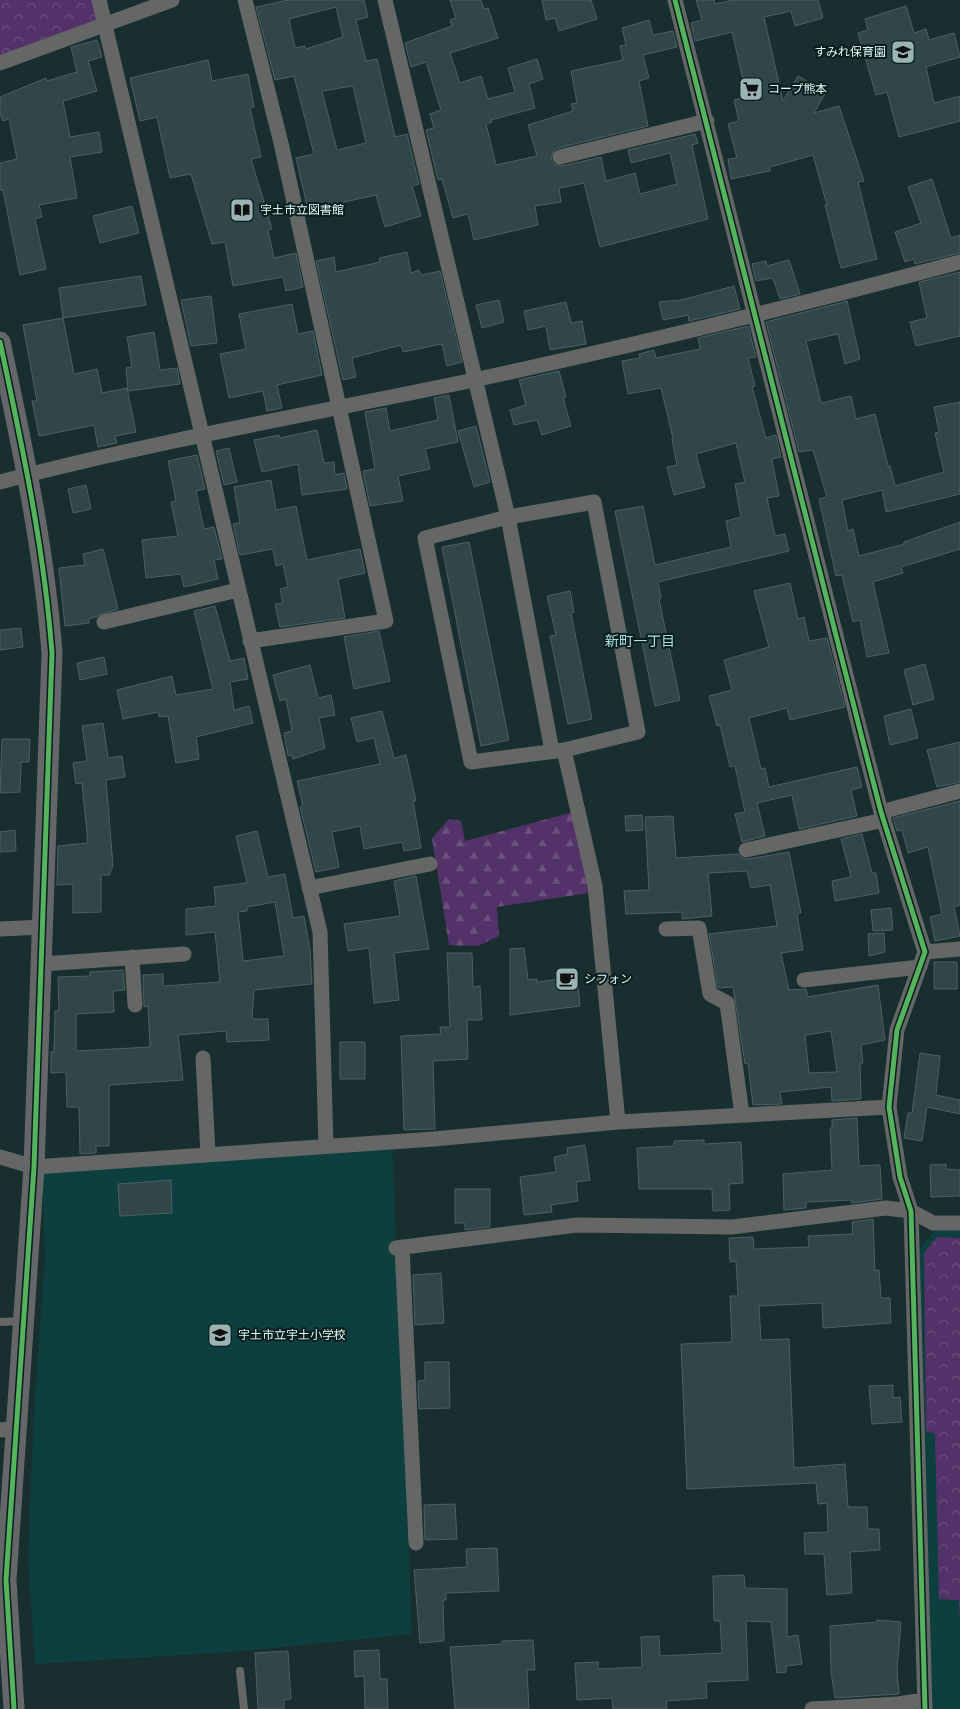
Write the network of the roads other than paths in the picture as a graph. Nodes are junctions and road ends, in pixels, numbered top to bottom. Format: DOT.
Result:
graph roads {
  1 [pos="99,0"];
  2 [pos="172,0"];
  3 [pos="245,0"];
  4 [pos="385,0"];
  5 [pos="675,0"];
  6 [pos="104,23"];
  7 [pos="0,63"];
  8 [pos="707,121"];
  9 [pos="560,158"];
  10 [pos="960,262"];
  11 [pos="757,316"];
  12 [pos="0,342"];
  13 [pos="476,380"];
  14 [pos="337,408"];
  15 [pos="202,436"];
  16 [pos="28,474"];
  17 [pos="0,482"];
  18 [pos="508,518"];
  19 [pos="238,590"];
  20 [pos="104,622"];
  21 [pos="250,641"];
  22 [pos="558,750"];
  23 [pos="960,791"];
  24 [pos="883,816"];
  25 [pos="746,850"];
  26 [pos="430,864"];
  27 [pos="309,888"];
  28 [pos="43,927"];
  29 [pos="0,929"];
  30 [pos="666,929"];
  31 [pos="960,950"];
  32 [pos="925,952"];
  33 [pos="184,954"];
  34 [pos="132,957"];
  35 [pos="42,964"];
  36 [pos="920,967"];
  37 [pos="804,980"];
  38 [pos="135,1005"];
  39 [pos="203,1058"];
  40 [pos="889,1107"];
  41 [pos="742,1115"];
  42 [pos="618,1122"];
  43 [pos="326,1146"];
  44 [pos="208,1154"];
  45 [pos="0,1157"];
  46 [pos="34,1167"];
  47 [pos="911,1211"];
  48 [pos="960,1223"];
  49 [pos="24,1320"];
  50 [pos="0,1322"];
  51 [pos="8,1429"];
  52 [pos="416,1543"];
  53 [pos="3,1580"];
  54 [pos="240,1671"];
  55 [pos="924,1704"];
  56 [pos="14,1709"];
  57 [pos="244,1709"];
  58 [pos="812,1709"];
  1 -- 6 [label="street"];
  2 -- 6 [label="street"];
  3 -- 14 [label="street"];
  4 -- 13 [label="street"];
  5 -- 8 [label="street"];
  6 -- 7 [label="street"];
  6 -- 15 [label="street"];
  8 -- 9 [label="street"];
  8 -- 11 [label="street"];
  10 -- 11 [label="street"];
  11 -- 13 [label="street"];
  11 -- 24 [label="street"];
  12 -- 16 [label="street"];
  13 -- 14 [label="street"];
  13 -- 18 [label="street"];
  14 -- 15 [label="street"];
  14 -- 21 [label="street"];
  15 -- 16 [label="street"];
  15 -- 19 [label="street"];
  16 -- 17 [label="street"];
  16 -- 28 [label="street"];
  18 -- 22 [label="street"];
  18 -- 22 [label="street"];
  18 -- 22 [label="street"];
  19 -- 20 [label="street"];
  19 -- 21 [label="street"];
  21 -- 27 [label="street"];
  22 -- 42 [label="street"];
  23 -- 24 [label="street"];
  24 -- 25 [label="street"];
  24 -- 32 [label="street"];
  26 -- 27 [label="street"];
  27 -- 43 [label="street"];
  28 -- 29 [label="street"];
  28 -- 35 [label="street"];
  30 -- 41 [label="street"];
  31 -- 32 [label="street"];
  32 -- 36 [label="street"];
  33 -- 34 [label="street"];
  34 -- 35 [label="street"];
  34 -- 38 [label="street"];
  35 -- 46 [label="street"];
  36 -- 37 [label="street"];
  36 -- 40 [label="street"];
  39 -- 44 [label="street"];
  40 -- 41 [label="street"];
  40 -- 47 [label="street"];
  41 -- 42 [label="street"];
  42 -- 43 [label="street"];
  43 -- 44 [label="street"];
  44 -- 46 [label="street"];
  45 -- 46 [label="street"];
  46 -- 49 [label="street"];
  47 -- 48 [label="street"];
  47 -- 52 [label="street"];
  47 -- 55 [label="street"];
  49 -- 50 [label="lane"];
  49 -- 51 [label="street"];
  51 -- 53 [label="street"];
  53 -- 56 [label="street"];
  54 -- 57 [label="lane"];
  55 -- 58 [label="street"];
}
